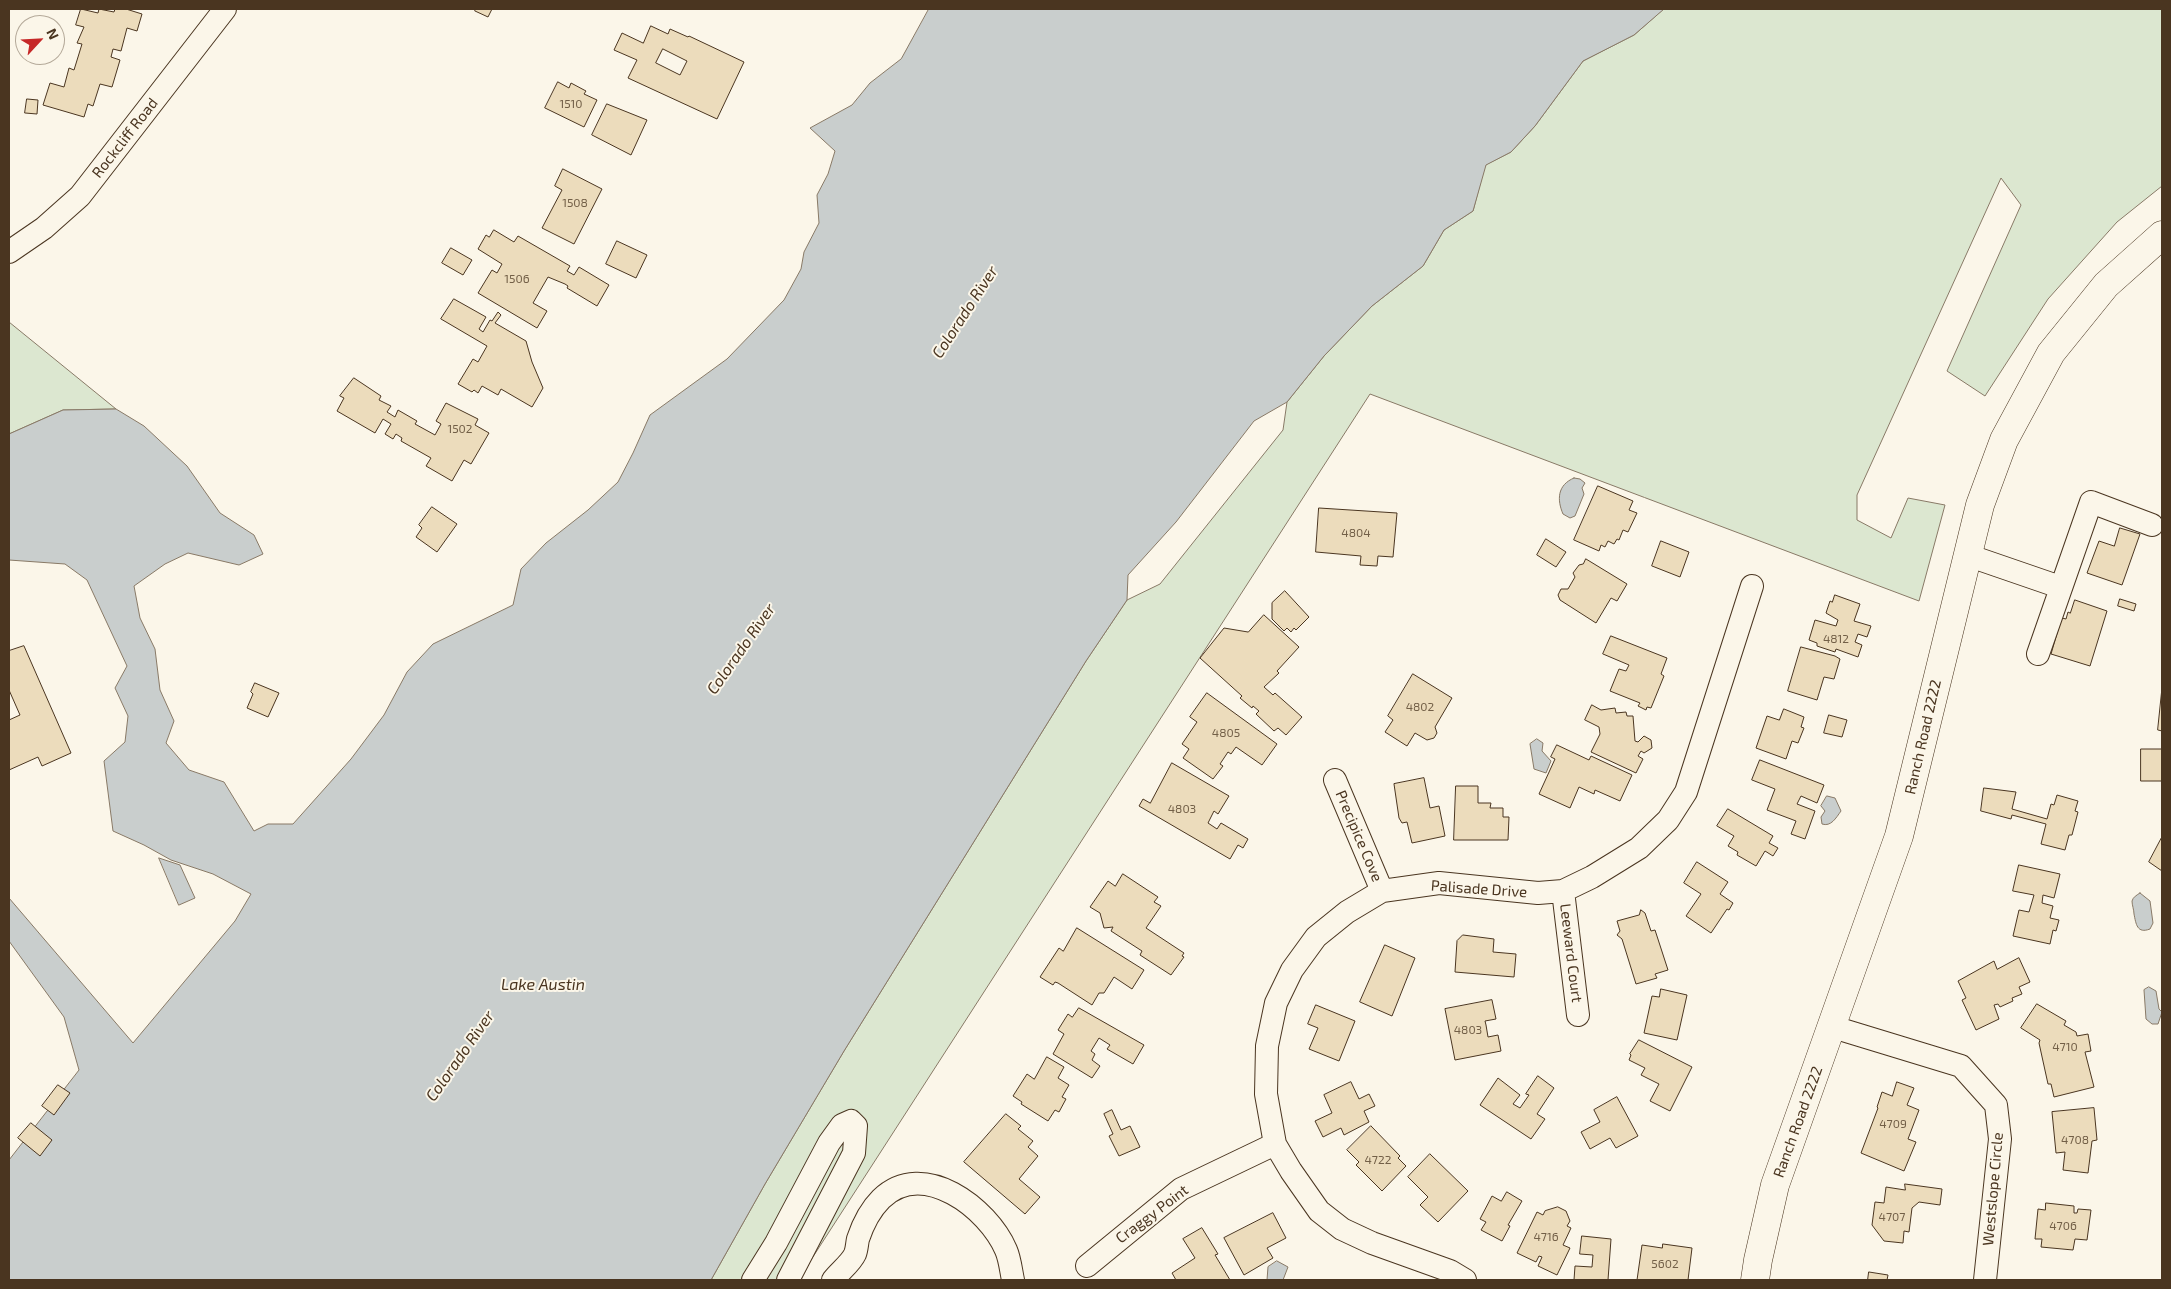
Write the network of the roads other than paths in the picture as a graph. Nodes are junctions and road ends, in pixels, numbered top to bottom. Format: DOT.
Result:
graph roads {
  1 [pos="225,9"];
  2 [pos="2162,235"];
  3 [pos="9,252"];
  4 [pos="2152,525"];
  5 [pos="1967,555"];
  6 [pos="1752,586"];
  7 [pos="2060,587"];
  8 [pos="2038,654"];
  9 [pos="1335,780"];
  10 [pos="1382,891"];
  11 [pos="1563,891"];
  12 [pos="1578,1015"];
  13 [pos="1833,1027"];
  14 [pos="1275,1144"];
  15 [pos="1087,1266"];
  16 [pos="753,1280"];
  17 [pos="788,1280"];
  18 [pos="833,1280"];
  19 [pos="1013,1280"];
  20 [pos="1465,1280"];
  21 [pos="1756,1280"];
  22 [pos="1985,1280"];
  1 -- 3 [label="street, Rockcliff Road"];
  2 -- 5 [label="main road, Ranch Road 2222"];
  4 -- 7 [label="street"];
  5 -- 7 [label="street"];
  5 -- 13 [label="main road, Ranch Road 2222"];
  6 -- 11 [label="street, Palisade Drive"];
  7 -- 8 [label="street"];
  9 -- 10 [label="street, Precipice Cove"];
  10 -- 11 [label="street, Palisade Drive"];
  10 -- 14 [label="street, Palisade Drive"];
  11 -- 12 [label="street, Leeward Court"];
  13 -- 21 [label="main road, Ranch Road 2222"];
  13 -- 22 [label="street, Westslope Circle"];
  14 -- 15 [label="street, Craggy Point"];
  14 -- 20 [label="street, Palisade Drive"];
  16 -- 17 [label="street"];
  18 -- 19 [label="street"];
}
